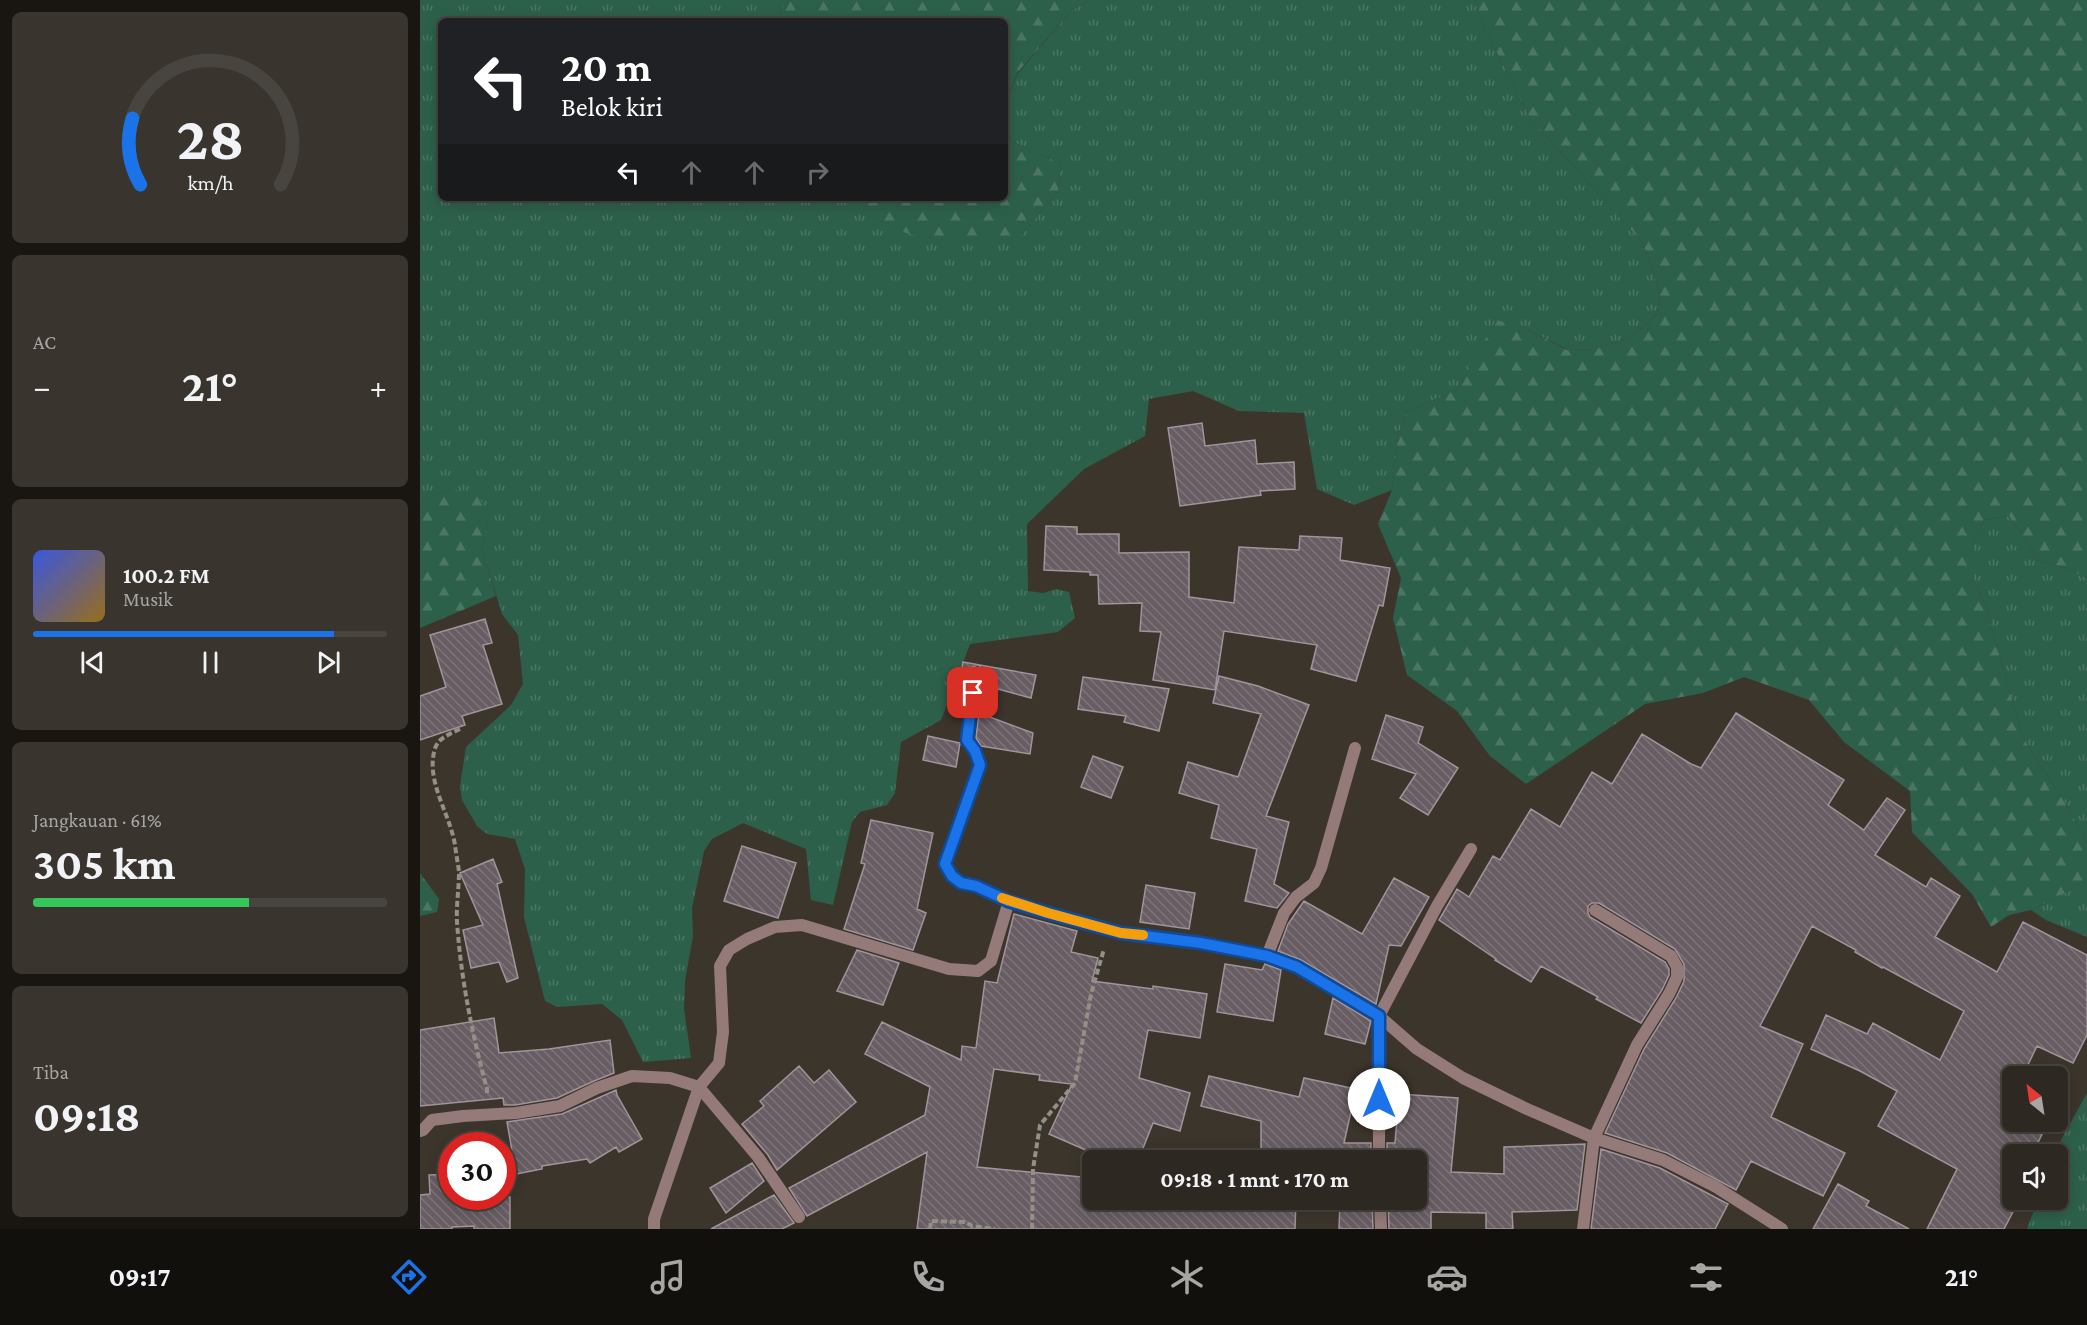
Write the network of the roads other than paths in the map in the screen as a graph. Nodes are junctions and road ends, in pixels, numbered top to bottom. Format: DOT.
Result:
graph roads {
  1 [pos="976,673"];
  2 [pos="1356,748"];
  3 [pos="1471,849"];
  4 [pos="1008,901"];
  5 [pos="1595,910"];
  6 [pos="1267,956"];
  7 [pos="1379,1016"];
  8 [pos="699,1087"];
  9 [pos="420,1131"];
  10 [pos="1594,1138"];
  11 [pos="1379,1150"];
  12 [pos="1380,1210"];
  13 [pos="799,1217"];
  14 [pos="654,1229"];
  15 [pos="1380,1229"];
  16 [pos="1583,1229"];
  17 [pos="1782,1229"];
  1 -- 4 [label="street"];
  2 -- 6 [label="street"];
  3 -- 7 [label="street"];
  4 -- 6 [label="street"];
  4 -- 8 [label="street"];
  5 -- 10 [label="street"];
  6 -- 7 [label="street"];
  7 -- 10 [label="street"];
  7 -- 11 [label="street"];
  8 -- 9 [label="street"];
  8 -- 13 [label="street"];
  8 -- 14 [label="street"];
  10 -- 16 [label="street"];
  10 -- 17 [label="street"];
  12 -- 15 [label="street"];
}
